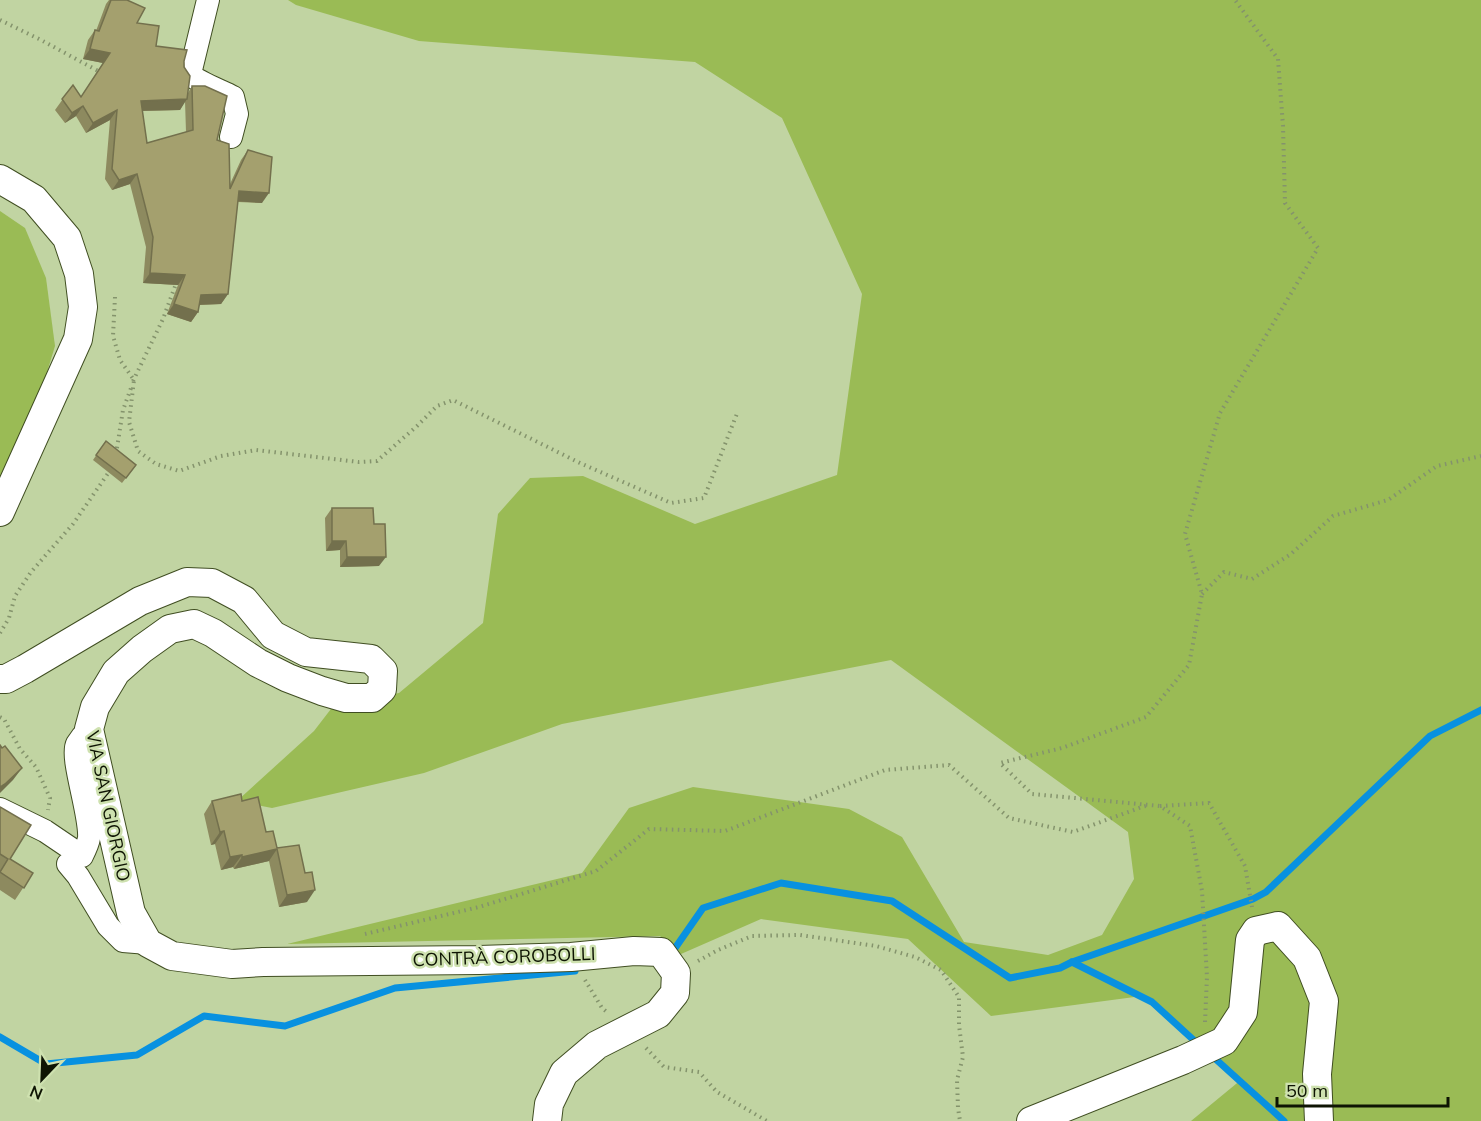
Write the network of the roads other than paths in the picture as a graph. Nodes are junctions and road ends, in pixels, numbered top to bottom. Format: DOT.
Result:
graph roads {
  1 [pos="208,0"];
  2 [pos="231,137"];
  3 [pos="0,179"];
  4 [pos="0,512"];
  5 [pos="0,680"];
  6 [pos="89,729"];
  7 [pos="0,809"];
  8 [pos="68,864"];
  9 [pos="148,943"];
  10 [pos="548,1121"];
  11 [pos="1031,1121"];
  12 [pos="1319,1121"];
  1 -- 2 [label="street"];
  3 -- 4 [label="street"];
  5 -- 6 [label="street, VIA SAN GIORGIO"];
  6 -- 7 [label="street"];
  6 -- 9 [label="street, VIA SAN GIORGIO"];
  8 -- 9 [label="street"];
  9 -- 10 [label="street, CONTRÀ COROBOLLI"];
  11 -- 12 [label="street"];
}
